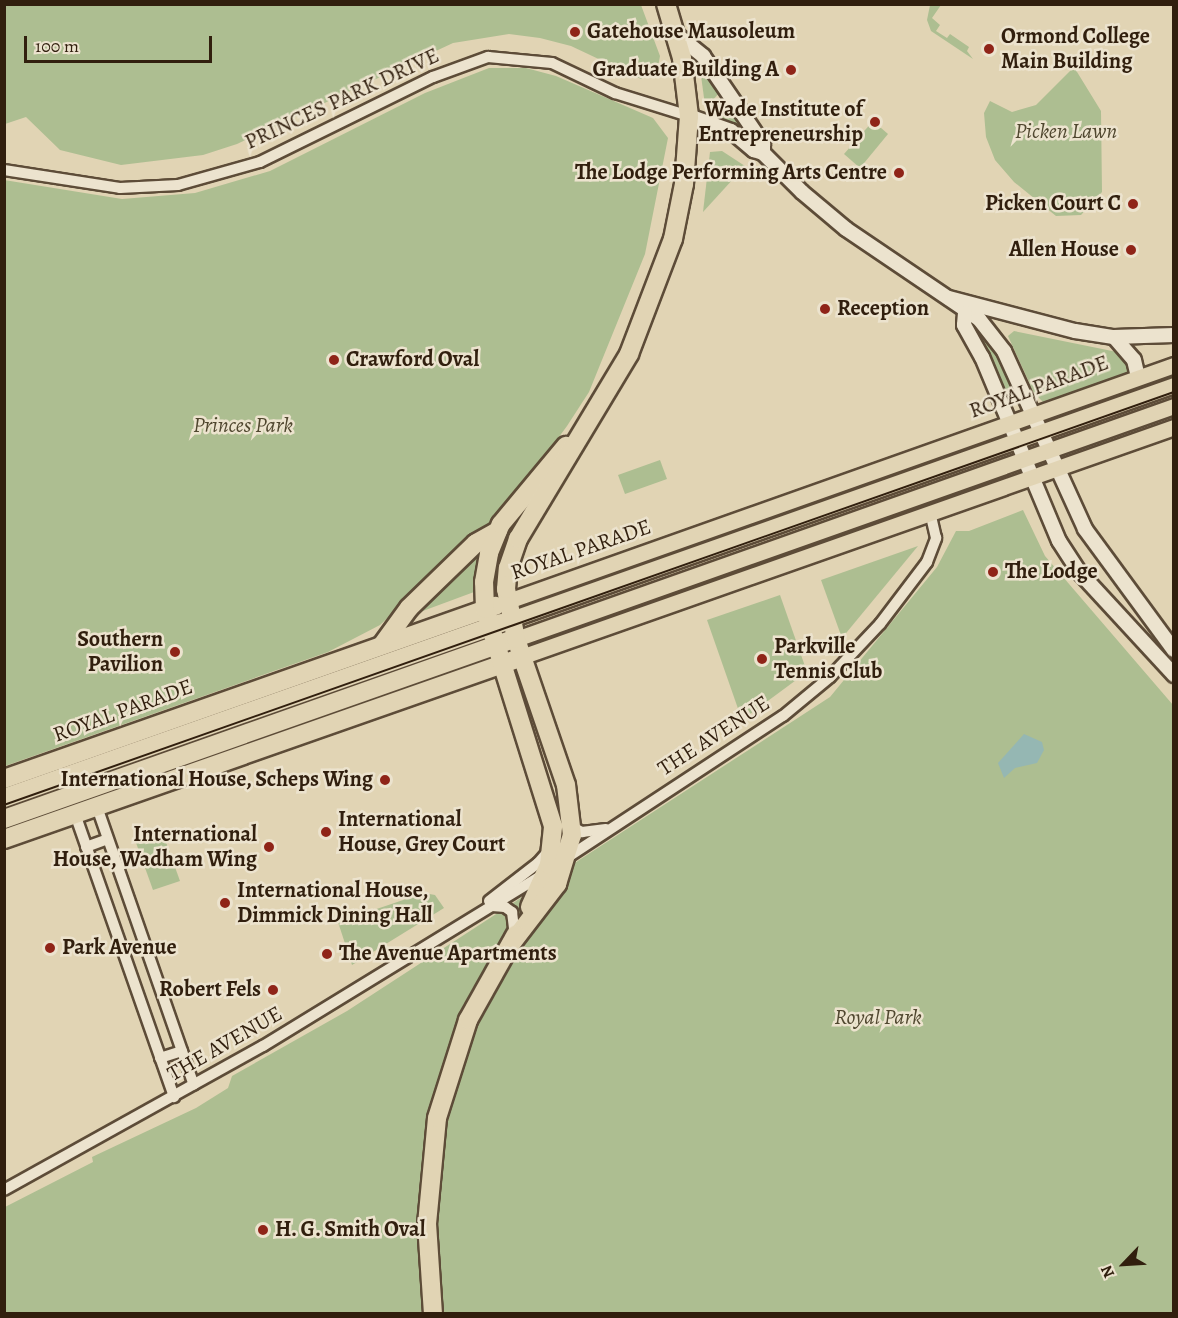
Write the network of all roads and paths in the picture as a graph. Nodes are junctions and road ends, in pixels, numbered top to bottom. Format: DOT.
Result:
graph roads {
  1 [pos="666,4"];
  2 [pos="676,34"];
  3 [pos="689,116"];
  4 [pos="763,153"];
  5 [pos="4,170"];
  6 [pos="949,298"];
  7 [pos="965,313"];
  8 [pos="1173,335"];
  9 [pos="1114,337"];
  10 [pos="1173,365"];
  11 [pos="1138,378"];
  12 [pos="1173,385"];
  13 [pos="1173,406"];
  14 [pos="597,411"];
  15 [pos="1032,415"];
  16 [pos="1009,424"];
  17 [pos="1173,427"];
  18 [pos="1040,433"];
  19 [pos="1016,441"];
  20 [pos="1048,451"];
  21 [pos="924,454"];
  22 [pos="1023,459"];
  23 [pos="1055,468"];
  24 [pos="917,476"];
  25 [pos="1031,477"];
  26 [pos="924,495"];
  27 [pos="930,513"];
  28 [pos="498,531"];
  29 [pos="653,591"];
  30 [pos="660,608"];
  31 [pos="485,609"];
  32 [pos="510,610"];
  33 [pos="491,627"];
  34 [pos="516,639"];
  35 [pos="496,645"];
  36 [pos="380,646"];
  37 [pos="1173,650"];
  38 [pos="521,657"];
  39 [pos="502,664"];
  40 [pos="1171,666"];
  41 [pos="338,701"];
  42 [pos="204,708"];
  43 [pos="344,719"];
  44 [pos="210,726"];
  45 [pos="90,758"];
  46 [pos="44,774"];
  47 [pos="72,774"];
  48 [pos="4,778"];
  49 [pos="79,792"];
  50 [pos="4,798"];
  51 [pos="549,802"];
  52 [pos="97,807"];
  53 [pos="75,814"];
  54 [pos="4,819"];
  55 [pos="572,826"];
  56 [pos="612,827"];
  57 [pos="4,839"];
  58 [pos="108,839"];
  59 [pos="553,844"];
  60 [pos="86,846"];
  61 [pos="568,857"];
  62 [pos="546,872"];
  63 [pos="489,907"];
  64 [pos="460,923"];
  65 [pos="513,940"];
  66 [pos="182,1051"];
  67 [pos="160,1058"];
  68 [pos="194,1085"];
  69 [pos="174,1097"];
  70 [pos="4,1190"];
  71 [pos="433,1314"];
  1 -- 2 [label="highway"];
  2 -- 3 [label="highway"];
  2 -- 4 [label="main road"];
  3 -- 4 [label="main road"];
  3 -- 5 [label="street, PRINCES PARK DRIVE"];
  3 -- 14 [label="highway"];
  4 -- 6 [label="main road"];
  6 -- 7 [label="main road"];
  6 -- 9 [label="main road"];
  7 -- 15 [label="main road"];
  7 -- 16 [label="main road"];
  8 -- 9 [label="main road"];
  9 -- 11 [label="main road"];
  10 -- 11 [label="main road, ROYAL PARADE"];
  11 -- 15 [label="main road, ROYAL PARADE"];
  12 -- 18 [label="main road, ROYAL PARADE"];
  13 -- 20 [label="main road"];
  14 -- 28 [label="highway"];
  14 -- 32 [label="highway"];
  15 -- 16 [label="main road, ROYAL PARADE"];
  15 -- 18 [label="main road"];
  16 -- 19 [label="main road"];
  16 -- 21 [label="main road, ROYAL PARADE"];
  17 -- 23 [label="main road"];
  18 -- 19 [label="main road, ROYAL PARADE"];
  18 -- 20 [label="main road"];
  19 -- 22 [label="main road"];
  19 -- 24 [label="main road, ROYAL PARADE"];
  20 -- 22 [label="main road"];
  20 -- 23 [label="main road"];
  21 -- 24 [label="main road"];
  21 -- 32 [label="main road, ROYAL PARADE"];
  22 -- 25 [label="main road"];
  22 -- 26 [label="main road"];
  23 -- 25 [label="main road"];
  23 -- 37 [label="main road"];
  24 -- 26 [label="main road"];
  24 -- 32 [label="main road, ROYAL PARADE"];
  25 -- 27 [label="main road"];
  25 -- 40 [label="main road"];
  26 -- 27 [label="main road"];
  26 -- 29 [label="main road"];
  27 -- 30 [label="main road"];
  27 -- 56 [label="street, THE AVENUE"];
  28 -- 31 [label="highway"];
  28 -- 36 [label="highway"];
  29 -- 30 [label="main road"];
  29 -- 34 [label="main road"];
  30 -- 38 [label="main road"];
  31 -- 32 [label="highway, ROYAL PARADE"];
  31 -- 33 [label="highway"];
  31 -- 36 [label="highway, ROYAL PARADE"];
  32 -- 33 [label="highway, ROYAL PARADE"];
  32 -- 34 [label="highway"];
  33 -- 35 [label="highway"];
  33 -- 44 [label="highway, ROYAL PARADE"];
  34 -- 35 [label="highway"];
  34 -- 38 [label="highway"];
  35 -- 39 [label="highway"];
  35 -- 41 [label="highway"];
  36 -- 42 [label="highway, ROYAL PARADE"];
  38 -- 39 [label="highway"];
  38 -- 55 [label="highway"];
  39 -- 43 [label="highway"];
  39 -- 51 [label="highway"];
  41 -- 43 [label="highway"];
  41 -- 49 [label="highway"];
  42 -- 44 [label="highway"];
  42 -- 45 [label="highway, ROYAL PARADE"];
  43 -- 52 [label="highway"];
  44 -- 45 [label="highway, ROYAL PARADE"];
  45 -- 46 [label="highway, ROYAL PARADE"];
  45 -- 47 [label="highway, ROYAL PARADE"];
  46 -- 47 [label="highway, ROYAL PARADE"];
  46 -- 48 [label="highway, ROYAL PARADE"];
  46 -- 50 [label="highway, ROYAL PARADE"];
  47 -- 49 [label="highway"];
  49 -- 52 [label="highway"];
  49 -- 53 [label="highway"];
  49 -- 54 [label="highway"];
  51 -- 55 [label="highway"];
  51 -- 59 [label="highway"];
  52 -- 53 [label="highway"];
  52 -- 58 [label="street"];
  53 -- 57 [label="highway"];
  53 -- 60 [label="street"];
  55 -- 56 [label="street"];
  55 -- 61 [label="highway"];
  56 -- 61 [label="street, THE AVENUE"];
  58 -- 60 [label="street"];
  58 -- 66 [label="street"];
  59 -- 62 [label="highway"];
  59 -- 64 [label="street, THE AVENUE"];
  60 -- 67 [label="street"];
  61 -- 62 [label="highway"];
  61 -- 65 [label="highway"];
  62 -- 63 [label="street, THE AVENUE"];
  62 -- 65 [label="highway"];
  63 -- 64 [label="street, THE AVENUE"];
  63 -- 65 [label="street"];
  64 -- 68 [label="street, THE AVENUE"];
  65 -- 71 [label="highway"];
  66 -- 67 [label="street"];
  66 -- 68 [label="street"];
  67 -- 69 [label="street"];
  68 -- 69 [label="street, THE AVENUE"];
  69 -- 70 [label="street, THE AVENUE"];
}
